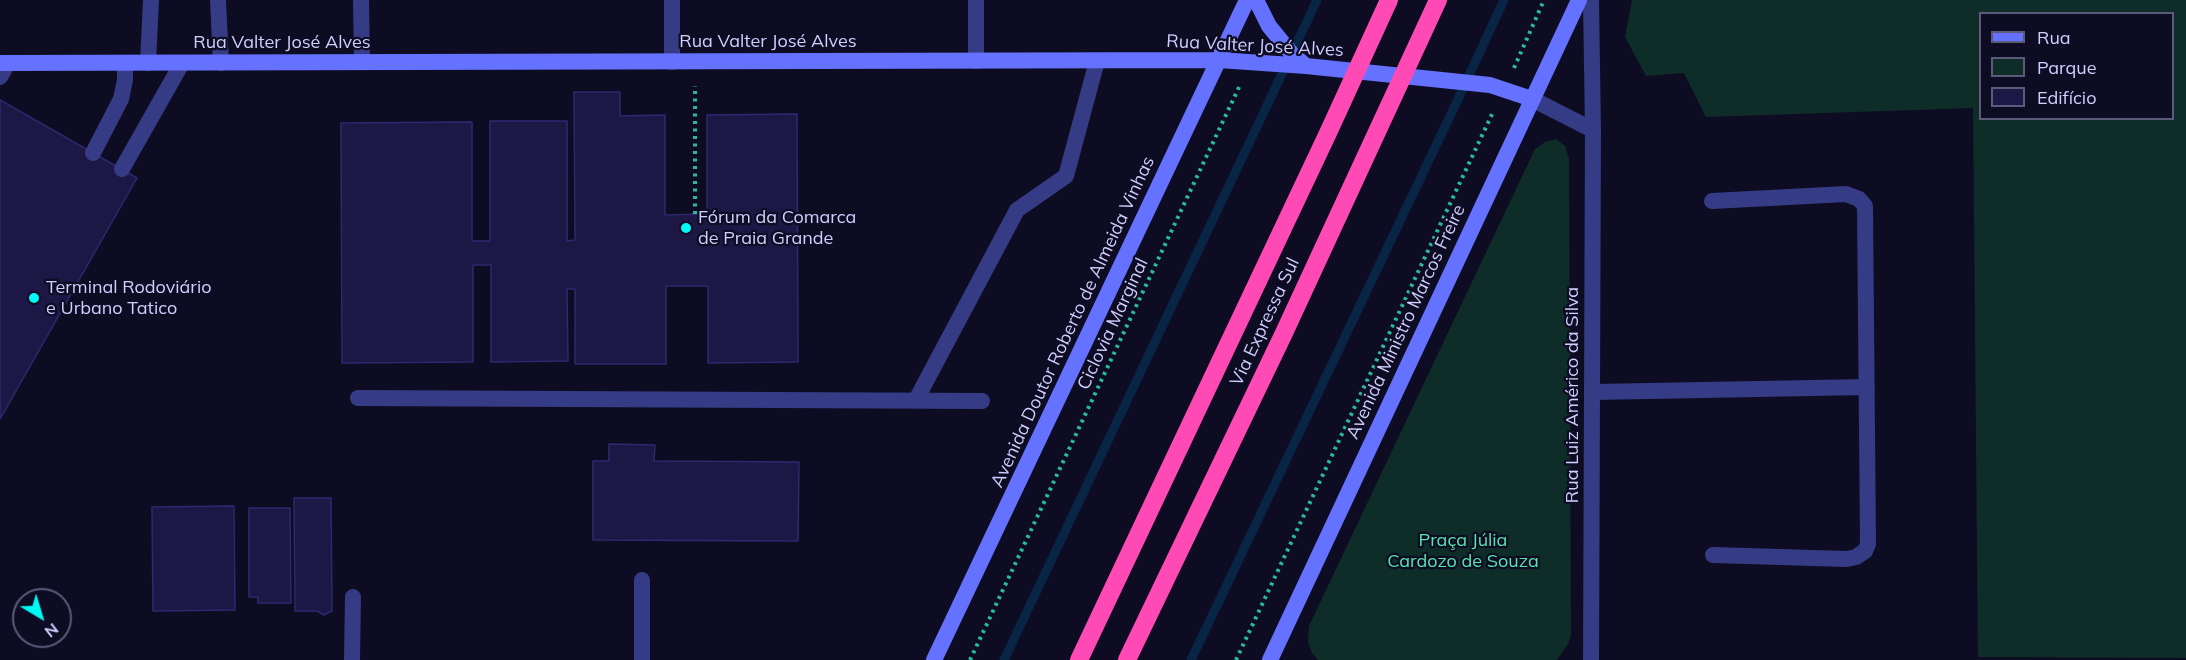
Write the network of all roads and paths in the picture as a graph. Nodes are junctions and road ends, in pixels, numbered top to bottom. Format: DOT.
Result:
graph roads {
  1 [pos="151,0"];
  2 [pos="218,0"];
  3 [pos="361,0"];
  4 [pos="672,0"];
  5 [pos="976,0"];
  6 [pos="1246,0"];
  7 [pos="1256,0"];
  8 [pos="1389,0"];
  9 [pos="1438,0"];
  10 [pos="1544,0"];
  11 [pos="1579,0"];
  12 [pos="1591,0"];
  13 [pos="1219,60"];
  14 [pos="976,61"];
  15 [pos="1097,61"];
  16 [pos="362,62"];
  17 [pos="672,62"];
  18 [pos="695,62"];
  19 [pos="125,63"];
  20 [pos="148,63"];
  21 [pos="182,63"];
  22 [pos="221,63"];
  23 [pos="1251,63"];
  24 [pos="1302,65"];
  25 [pos="3,68"];
  26 [pos="1504,89"];
  27 [pos="1532,99"];
  28 [pos="1593,130"];
  29 [pos="93,153"];
  30 [pos="122,169"];
  31 [pos="1712,201"];
  32 [pos="695,214"];
  33 [pos="1867,387"];
  34 [pos="1593,392"];
  35 [pos="358,398"];
  36 [pos="916,400"];
  37 [pos="982,400"];
  38 [pos="1713,555"];
  39 [pos="642,580"];
  40 [pos="353,597"];
  41 [pos="352,660"];
  42 [pos="642,660"];
  43 [pos="934,660"];
  44 [pos="970,660"];
  45 [pos="1079,660"];
  46 [pos="1127,660"];
  47 [pos="1236,660"];
  48 [pos="1270,660"];
  49 [pos="1591,660"];
  1 -- 20 [label="street"];
  2 -- 22 [label="street"];
  3 -- 16 [label="street"];
  4 -- 17 [label="street"];
  5 -- 14 [label="street"];
  6 -- 13 [label="main road, Avenida Doutor Roberto de Almeida Vinhas"];
  7 -- 24 [label="main road"];
  8 -- 45 [label="highway, Via Expressa Sul"];
  9 -- 46 [label="highway, Via Expressa Sul"];
  10 -- 26 [label="path"];
  11 -- 27 [label="main road, Avenida Ministro Marcos Freire"];
  12 -- 28 [label="street, Rua Luiz Américo da Silva"];
  13 -- 15 [label="main road, Rua Valter José Alves"];
  13 -- 23 [label="main road, Rua Valter José Alves"];
  13 -- 43 [label="main road, Avenida Doutor Roberto de Almeida Vinhas"];
  14 -- 15 [label="main road, Rua Valter José Alves"];
  14 -- 18 [label="main road, Rua Valter José Alves"];
  15 -- 36 [label="street"];
  16 -- 17 [label="main road, Rua Valter José Alves"];
  16 -- 22 [label="main road, Rua Valter José Alves"];
  17 -- 18 [label="main road, Rua Valter José Alves"];
  18 -- 32 [label="path"];
  19 -- 20 [label="main road, Rua Valter José Alves"];
  19 -- 25 [label="main road, Rua Valter José Alves"];
  19 -- 29 [label="street"];
  20 -- 21 [label="main road, Rua Valter José Alves"];
  21 -- 22 [label="main road, Rua Valter José Alves"];
  21 -- 30 [label="street"];
  23 -- 24 [label="main road, Rua Valter José Alves"];
  23 -- 44 [label="path, Ciclovia Marginal"];
  24 -- 26 [label="main road, Rua Valter José Alves"];
  26 -- 27 [label="main road, Rua Valter José Alves"];
  26 -- 47 [label="path"];
  27 -- 28 [label="street"];
  27 -- 48 [label="main road, Avenida Ministro Marcos Freire"];
  28 -- 34 [label="street, Rua Luiz Américo da Silva"];
  31 -- 33 [label="street"];
  33 -- 34 [label="street"];
  33 -- 38 [label="street"];
  34 -- 49 [label="street, Rua Luiz Américo da Silva"];
  35 -- 36 [label="street"];
  36 -- 37 [label="street"];
  39 -- 42 [label="street"];
  40 -- 41 [label="street"];
}
